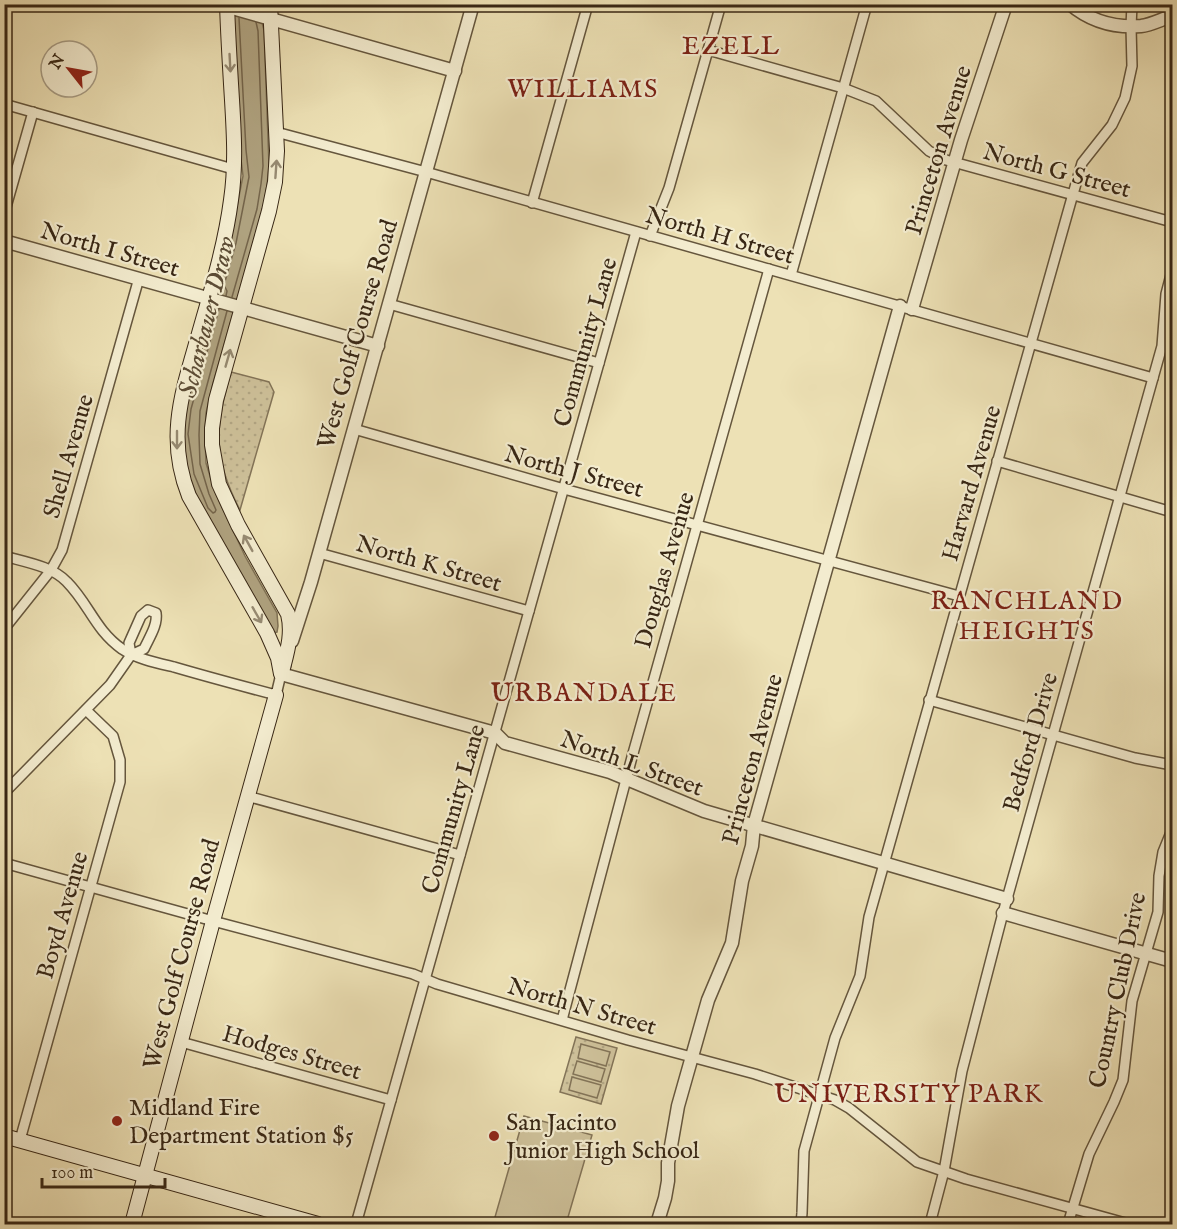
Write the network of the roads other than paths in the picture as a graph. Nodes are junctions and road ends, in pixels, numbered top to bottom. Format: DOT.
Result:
graph roads {
  1 [pos="473,4"];
  2 [pos="588,4"];
  3 [pos="722,4"];
  4 [pos="867,4"];
  5 [pos="1006,4"];
  6 [pos="1070,4"];
  7 [pos="1132,4"];
  8 [pos="225,6"];
  9 [pos="268,14"];
  10 [pos="1173,16"];
  11 [pos="1131,27"];
  12 [pos="708,50"];
  13 [pos="455,71"];
  14 [pos="843,88"];
  15 [pos="4,104"];
  16 [pos="33,112"];
  17 [pos="276,132"];
  18 [pos="955,162"];
  19 [pos="233,169"];
  20 [pos="426,172"];
  21 [pos="1072,194"];
  22 [pos="532,203"];
  23 [pos="4,214"];
  24 [pos="1173,222"];
  25 [pos="636,232"];
  26 [pos="650,236"];
  27 [pos="4,241"];
  28 [pos="769,269"];
  29 [pos="1173,271"];
  30 [pos="791,275"];
  31 [pos="139,278"];
  32 [pos="211,299"];
  33 [pos="389,304"];
  34 [pos="239,307"];
  35 [pos="906,308"];
  36 [pos="1030,343"];
  37 [pos="378,346"];
  38 [pos="599,363"];
  39 [pos="1153,378"];
  40 [pos="354,429"];
  41 [pos="997,461"];
  42 [pos="564,489"];
  43 [pos="1119,497"];
  44 [pos="1173,512"];
  45 [pos="697,524"];
  46 [pos="319,553"];
  47 [pos="4,556"];
  48 [pos="829,560"];
  49 [pos="51,570"];
  50 [pos="959,596"];
  51 [pos="529,611"];
  52 [pos="4,629"];
  53 [pos="131,655"];
  54 [pos="281,674"];
  55 [pos="276,695"];
  56 [pos="930,700"];
  57 [pos="86,710"];
  58 [pos="495,733"];
  59 [pos="1053,735"];
  60 [pos="1173,765"];
  61 [pos="626,778"];
  62 [pos="4,793"];
  63 [pos="247,796"];
  64 [pos="754,825"];
  65 [pos="1173,830"];
  66 [pos="460,855"];
  67 [pos="4,863"];
  68 [pos="884,863"];
  69 [pos="90,887"];
  70 [pos="1007,899"];
  71 [pos="1003,913"];
  72 [pos="213,921"];
  73 [pos="1146,954"];
  74 [pos="1173,961"];
  75 [pos="425,979"];
  76 [pos="562,1020"];
  77 [pos="181,1042"];
  78 [pos="692,1056"];
  79 [pos="819,1094"];
  80 [pos="391,1100"];
  81 [pos="4,1136"];
  82 [pos="20,1140"];
  83 [pos="944,1171"];
  84 [pos="146,1176"];
  85 [pos="1073,1209"];
  86 [pos="132,1224"];
  87 [pos="318,1224"];
  88 [pos="356,1224"];
  89 [pos="657,1224"];
  90 [pos="801,1224"];
  91 [pos="930,1224"];
  92 [pos="1068,1224"];
  93 [pos="1129,1224"];
  1 -- 13 [label="street, West Golf Course Road"];
  2 -- 22 [label="street"];
  3 -- 12 [label="street"];
  4 -- 14 [label="street"];
  5 -- 18 [label="street, Princeton Avenue"];
  6 -- 11 [label="street"];
  7 -- 11 [label="street, Harvard Avenue"];
  8 -- 9 [label="street"];
  8 -- 19 [label="main road, one-way"];
  9 -- 13 [label="street"];
  9 -- 17 [label="main road"];
  10 -- 11 [label="street"];
  11 -- 21 [label="street, Harvard Avenue"];
  12 -- 14 [label="street, North G Street"];
  12 -- 26 [label="street"];
  13 -- 20 [label="street, West Golf Course Road"];
  14 -- 18 [label="street, North G Street"];
  14 -- 30 [label="street"];
  15 -- 16 [label="street"];
  16 -- 19 [label="street"];
  16 -- 23 [label="street"];
  17 -- 20 [label="street, North H Street"];
  34 -- 17 [label="main road, one-way"];
  18 -- 21 [label="street, North G Street"];
  18 -- 35 [label="street, Princeton Avenue"];
  19 -- 32 [label="main road"];
  20 -- 22 [label="street, North H Street"];
  20 -- 33 [label="street, West Golf Course Road"];
  21 -- 24 [label="street, North G Street"];
  21 -- 36 [label="street, Harvard Avenue"];
  22 -- 25 [label="street, North H Street"];
  25 -- 26 [label="street, North H Street"];
  25 -- 38 [label="street, Community Lane"];
  26 -- 28 [label="street, North H Street"];
  27 -- 31 [label="street, North I Street"];
  28 -- 30 [label="street, North H Street"];
  28 -- 45 [label="street, Douglas Avenue"];
  29 -- 39 [label="street, Bedford Drive"];
  30 -- 35 [label="street, North H Street"];
  31 -- 32 [label="street, North I Street"];
  31 -- 49 [label="street, Shell Avenue"];
  32 -- 34 [label="street, North I Street"];
  32 -- 54 [label="main road, one-way"];
  33 -- 37 [label="street, West Golf Course Road"];
  33 -- 38 [label="street"];
  34 -- 37 [label="street, North I Street"];
  54 -- 34 [label="main road, one-way"];
  35 -- 36 [label="street, North H Street"];
  35 -- 48 [label="street, Princeton Avenue"];
  36 -- 39 [label="street, North H Street"];
  36 -- 41 [label="street, Harvard Avenue"];
  37 -- 40 [label="street, West Golf Course Road"];
  38 -- 42 [label="street, Community Lane"];
  39 -- 43 [label="street, Bedford Drive"];
  40 -- 42 [label="street, North J Street"];
  40 -- 46 [label="street, West Golf Course Road"];
  41 -- 43 [label="street"];
  41 -- 50 [label="street, Harvard Avenue"];
  42 -- 45 [label="street, North J Street"];
  42 -- 51 [label="street, Community Lane"];
  43 -- 44 [label="street"];
  43 -- 59 [label="street, Bedford Drive"];
  45 -- 48 [label="street, North J Street"];
  45 -- 61 [label="street, Douglas Avenue"];
  46 -- 51 [label="street, North K Street"];
  46 -- 54 [label="street, West Golf Course Road"];
  47 -- 49 [label="street"];
  48 -- 50 [label="street, North J Street"];
  48 -- 64 [label="street, Princeton Avenue"];
  49 -- 52 [label="street, Shell Avenue"];
  49 -- 53 [label="street"];
  50 -- 56 [label="street, Harvard Avenue"];
  51 -- 58 [label="street, Community Lane"];
  53 -- 55 [label="street"];
  53 -- 57 [label="street"];
  54 -- 55 [label="street"];
  54 -- 58 [label="street, North L Street"];
  55 -- 63 [label="main road, West Golf Course Road"];
  56 -- 59 [label="street"];
  56 -- 68 [label="street, Harvard Avenue"];
  57 -- 62 [label="street"];
  57 -- 69 [label="street, Boyd Avenue"];
  58 -- 61 [label="street, North L Street"];
  58 -- 66 [label="street, Community Lane"];
  59 -- 60 [label="street"];
  59 -- 70 [label="street, Bedford Drive"];
  61 -- 64 [label="street, North L Street"];
  61 -- 76 [label="street, Douglas Avenue"];
  63 -- 66 [label="street"];
  63 -- 72 [label="main road, West Golf Course Road"];
  64 -- 68 [label="street, North L Street"];
  64 -- 78 [label="street, Princeton Avenue"];
  65 -- 73 [label="street, Country Club Drive"];
  66 -- 75 [label="street, Community Lane"];
  67 -- 69 [label="street, North N Street"];
  68 -- 70 [label="street, North L Street"];
  68 -- 79 [label="street, Harvard Avenue"];
  69 -- 72 [label="street, North N Street"];
  69 -- 82 [label="street, Boyd Avenue"];
  70 -- 71 [label="street, Bedford Drive"];
  71 -- 73 [label="street"];
  71 -- 83 [label="street, Bedford Drive"];
  72 -- 75 [label="street, North N Street"];
  72 -- 77 [label="main road, West Golf Course Road"];
  73 -- 74 [label="street"];
  73 -- 85 [label="street, Country Club Drive"];
  75 -- 76 [label="street, North N Street"];
  75 -- 80 [label="street, Community Lane"];
  76 -- 78 [label="street, North N Street"];
  77 -- 80 [label="street, Hodges Street"];
  77 -- 84 [label="main road, West Golf Course Road"];
  78 -- 79 [label="street, North N Street"];
  78 -- 89 [label="street, Princeton Avenue"];
  79 -- 83 [label="street, North N Street"];
  79 -- 90 [label="street, Harvard Avenue"];
  80 -- 88 [label="street, Community Lane"];
  81 -- 82 [label="main road"];
  82 -- 84 [label="main road"];
  83 -- 85 [label="street, North N Street"];
  83 -- 91 [label="street, Bedford Drive"];
  84 -- 86 [label="main road, West Golf Course Road"];
  84 -- 87 [label="main road"];
  85 -- 92 [label="street, Country Club Drive"];
  85 -- 93 [label="street, North N Street"];
}
